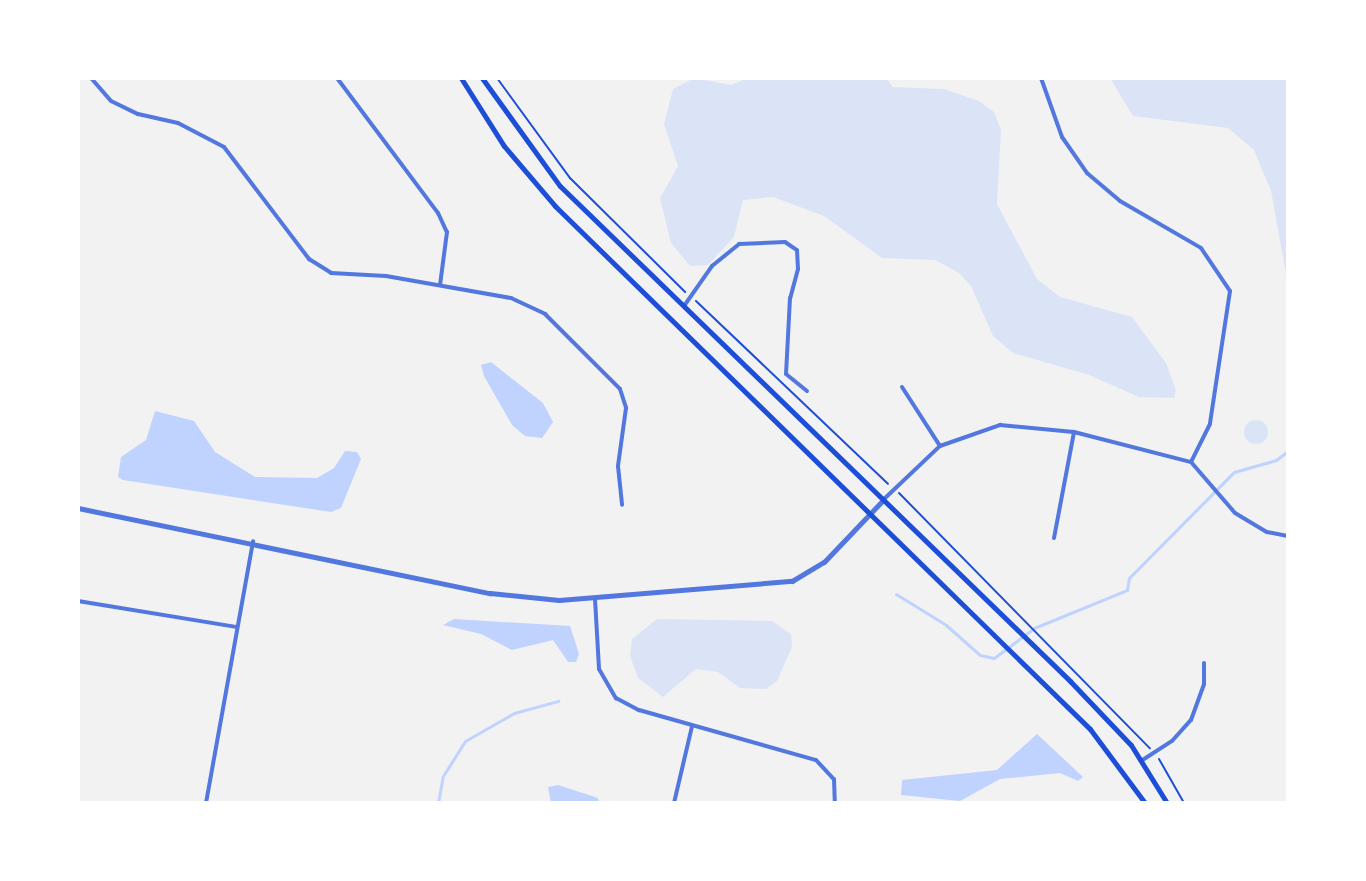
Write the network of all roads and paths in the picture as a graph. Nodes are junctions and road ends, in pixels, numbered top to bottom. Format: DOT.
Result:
graph roads {
  1 [pos="91,78"];
  2 [pos="337,78"];
  3 [pos="461,78"];
  4 [pos="482,78"];
  5 [pos="497,78"];
  6 [pos="1041,78"];
  7 [pos="440,285"];
  8 [pos="691,297"];
  9 [pos="684,306"];
  10 [pos="902,387"];
  11 [pos="807,391"];
  12 [pos="1074,432"];
  13 [pos="940,446"];
  14 [pos="1191,462"];
  15 [pos="895,489"];
  16 [pos="883,500"];
  17 [pos="622,505"];
  18 [pos="78,508"];
  19 [pos="871,513"];
  20 [pos="1288,536"];
  21 [pos="1054,538"];
  22 [pos="253,541"];
  23 [pos="595,599"];
  24 [pos="78,601"];
  25 [pos="236,627"];
  26 [pos="1204,663"];
  27 [pos="692,726"];
  28 [pos="1154,753"];
  29 [pos="1141,761"];
  30 [pos="206,803"];
  31 [pos="674,803"];
  32 [pos="835,803"];
  33 [pos="1145,803"];
  34 [pos="1167,803"];
  35 [pos="1184,803"];
  1 -- 7 [label="street"];
  2 -- 7 [label="street"];
  3 -- 19 [label="main road"];
  4 -- 9 [label="main road"];
  5 -- 8 [label="path"];
  6 -- 14 [label="street"];
  7 -- 17 [label="street"];
  8 -- 9 [label="street"];
  8 -- 11 [label="street"];
  8 -- 15 [label="path"];
  9 -- 16 [label="main road"];
  10 -- 13 [label="street"];
  12 -- 13 [label="street"];
  12 -- 14 [label="street"];
  12 -- 21 [label="street"];
  13 -- 15 [label="street"];
  14 -- 20 [label="street"];
  15 -- 16 [label="street"];
  15 -- 28 [label="path"];
  16 -- 19 [label="street"];
  16 -- 29 [label="main road"];
  18 -- 22 [label="street"];
  19 -- 23 [label="street"];
  19 -- 33 [label="main road"];
  22 -- 23 [label="street"];
  22 -- 25 [label="street"];
  23 -- 27 [label="street"];
  24 -- 25 [label="street"];
  25 -- 30 [label="street"];
  26 -- 28 [label="street"];
  27 -- 31 [label="street"];
  27 -- 32 [label="street"];
  28 -- 29 [label="street"];
  28 -- 35 [label="path"];
  29 -- 34 [label="main road"];
}
